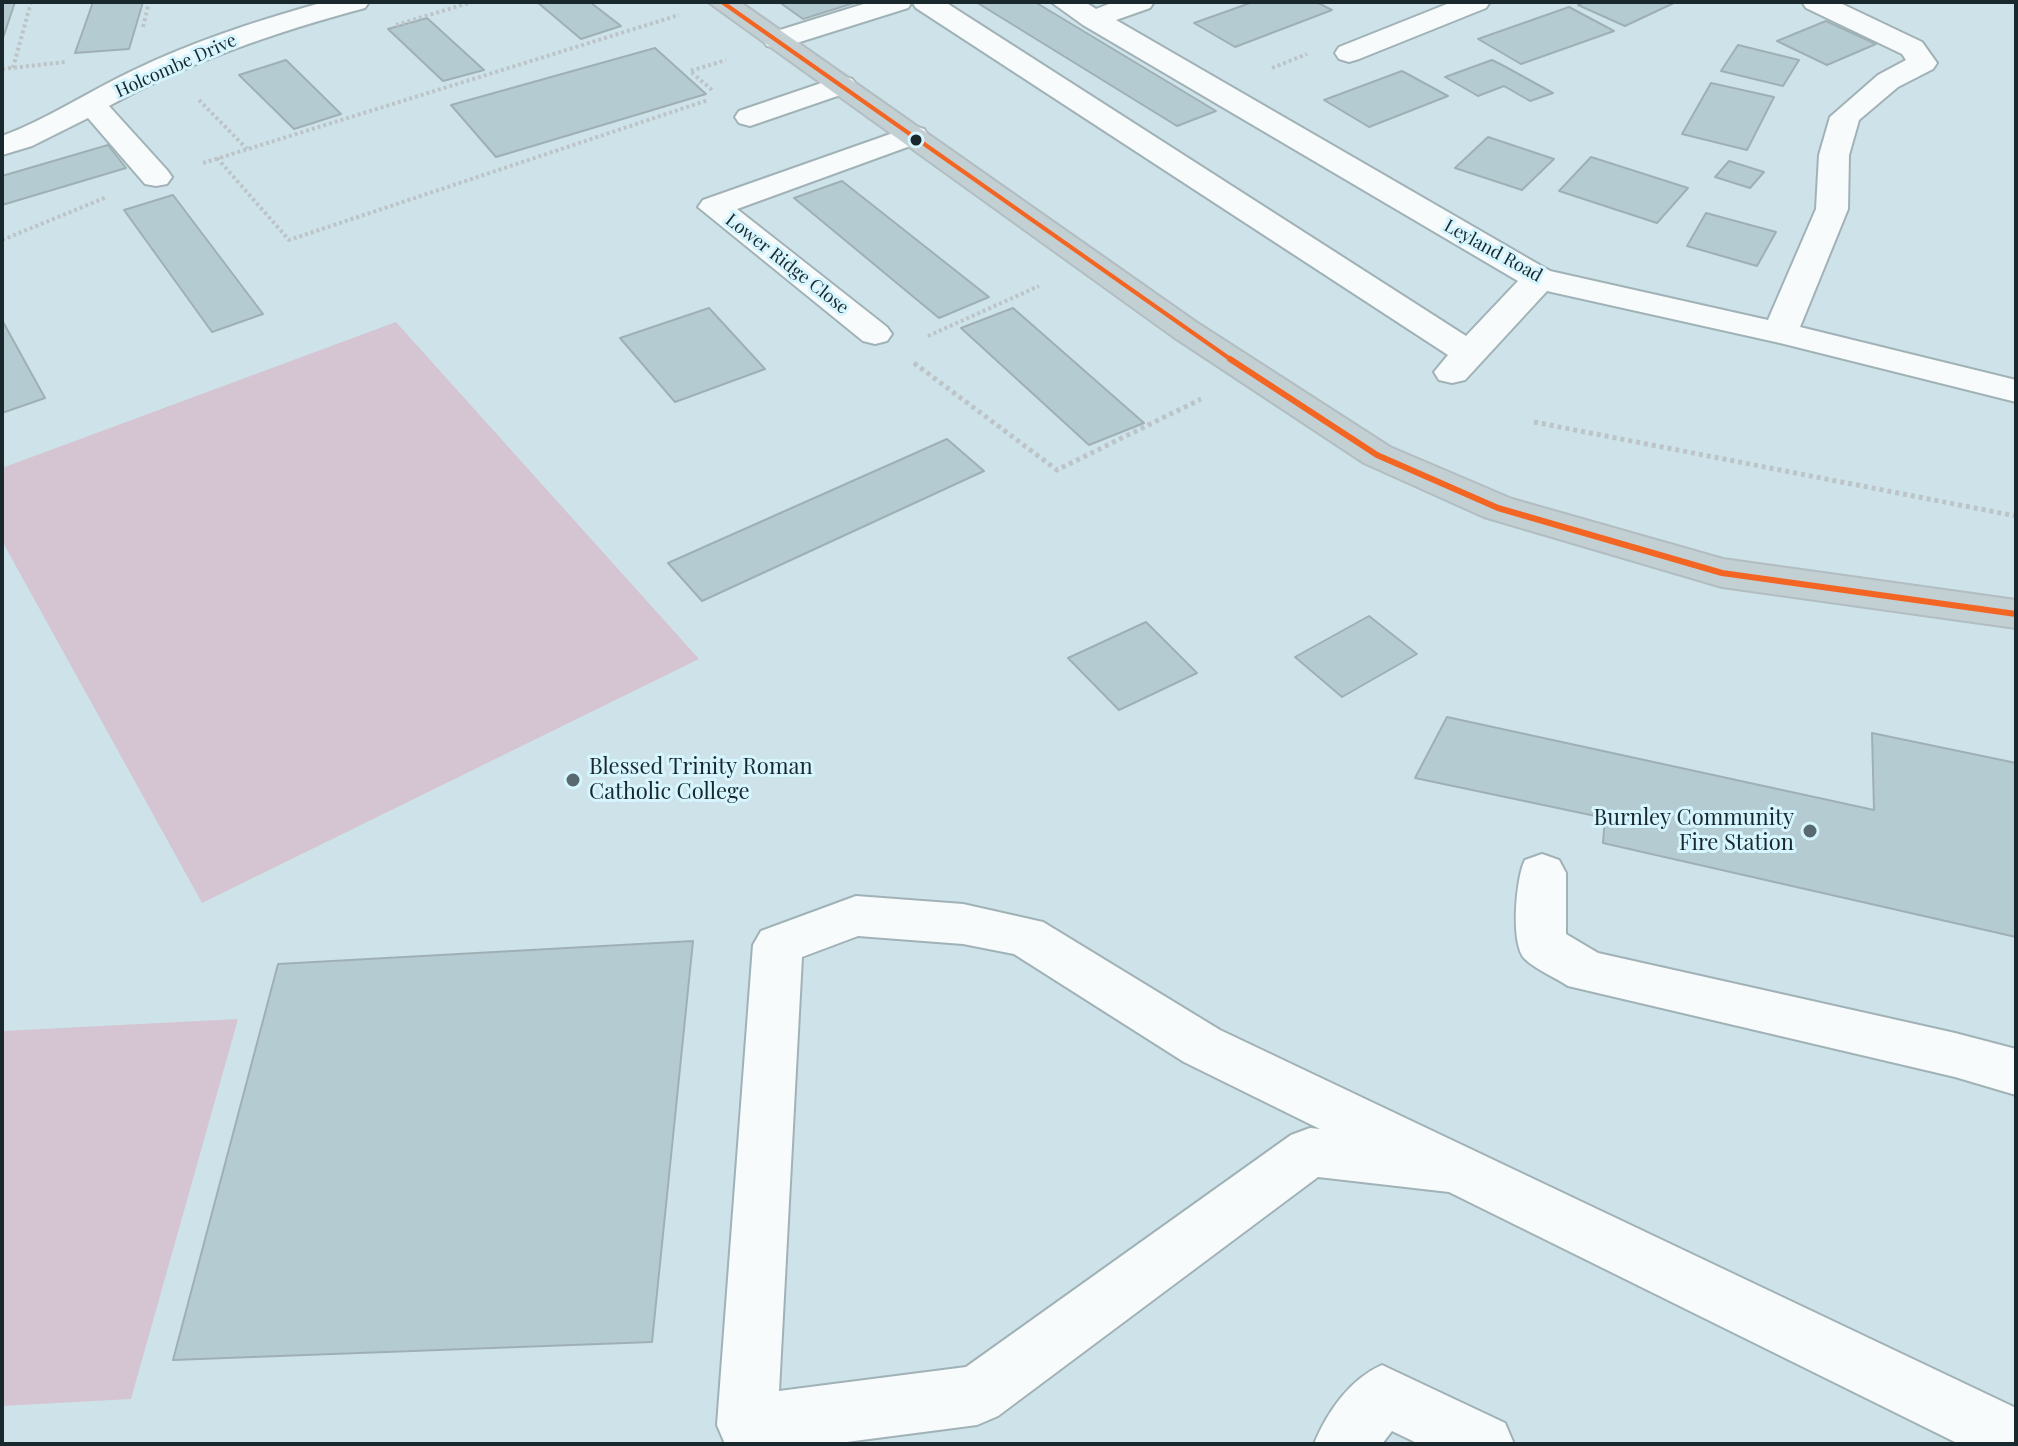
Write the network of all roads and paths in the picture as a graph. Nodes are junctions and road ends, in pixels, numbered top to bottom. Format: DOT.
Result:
graph roads {
  1 [pos="31,2"];
  2 [pos="355,2"];
  3 [pos="898,2"];
  4 [pos="926,2"];
  5 [pos="1065,2"];
  6 [pos="1140,2"];
  7 [pos="1476,2"];
  8 [pos="1816,2"];
  9 [pos="707,7"];
  10 [pos="1093,19"];
  11 [pos="779,41"];
  12 [pos="1317,50"];
  13 [pos="1349,53"];
  14 [pos="13,68"];
  15 [pos="1265,70"];
  16 [pos="842,85"];
  17 [pos="197,98"];
  18 [pos="92,105"];
  19 [pos="750,117"];
  20 [pos="913,135"];
  21 [pos="2,146"];
  22 [pos="247,149"];
  23 [pos="217,158"];
  24 [pos="156,177"];
  25 [pos="2,240"];
  26 [pos="1091,262"];
  27 [pos="1539,279"];
  28 [pos="1780,333"];
  29 [pos="885,342"];
  30 [pos="1252,374"];
  31 [pos="2016,391"];
  32 [pos="1534,422"];
  33 [pos="2016,516"];
  34 [pos="2016,614"];
  35 [pos="1542,873"];
  36 [pos="2016,1072"];
  37 [pos="1451,1168"];
  38 [pos="2016,1440"];
  39 [pos="1344,1444"];
  40 [pos="1484,1444"];
  1 -- 14 [label="path"];
  2 -- 18 [label="street, Holcombe Drive"];
  3 -- 11 [label="street"];
  4 -- 27 [label="street"];
  5 -- 10 [label="street, Leyland Road"];
  6 -- 10 [label="street"];
  7 -- 13 [label="street"];
  8 -- 28 [label="street"];
  9 -- 11 [label="highway"];
  9 -- 22 [label="path"];
  10 -- 27 [label="street, Leyland Road"];
  11 -- 16 [label="highway"];
  11 -- 23 [label="path"];
  12 -- 15 [label="path"];
  16 -- 19 [label="street"];
  16 -- 20 [label="highway"];
  17 -- 22 [label="path"];
  18 -- 21 [label="street, Holcombe Drive"];
  18 -- 24 [label="street"];
  20 -- 26 [label="highway"];
  20 -- 29 [label="street, Lower Ridge Close"];
  22 -- 23 [label="path"];
  23 -- 24 [label="path"];
  24 -- 25 [label="path"];
  26 -- 29 [label="path"];
  26 -- 30 [label="highway"];
  27 -- 28 [label="street, Leyland Road"];
  28 -- 31 [label="street, Leyland Road"];
  29 -- 30 [label="path"];
  30 -- 34 [label="highway"];
  32 -- 33 [label="path"];
  35 -- 36 [label="street"];
  37 -- 37 [label="street"];
  37 -- 38 [label="street"];
  39 -- 40 [label="street"];
}
